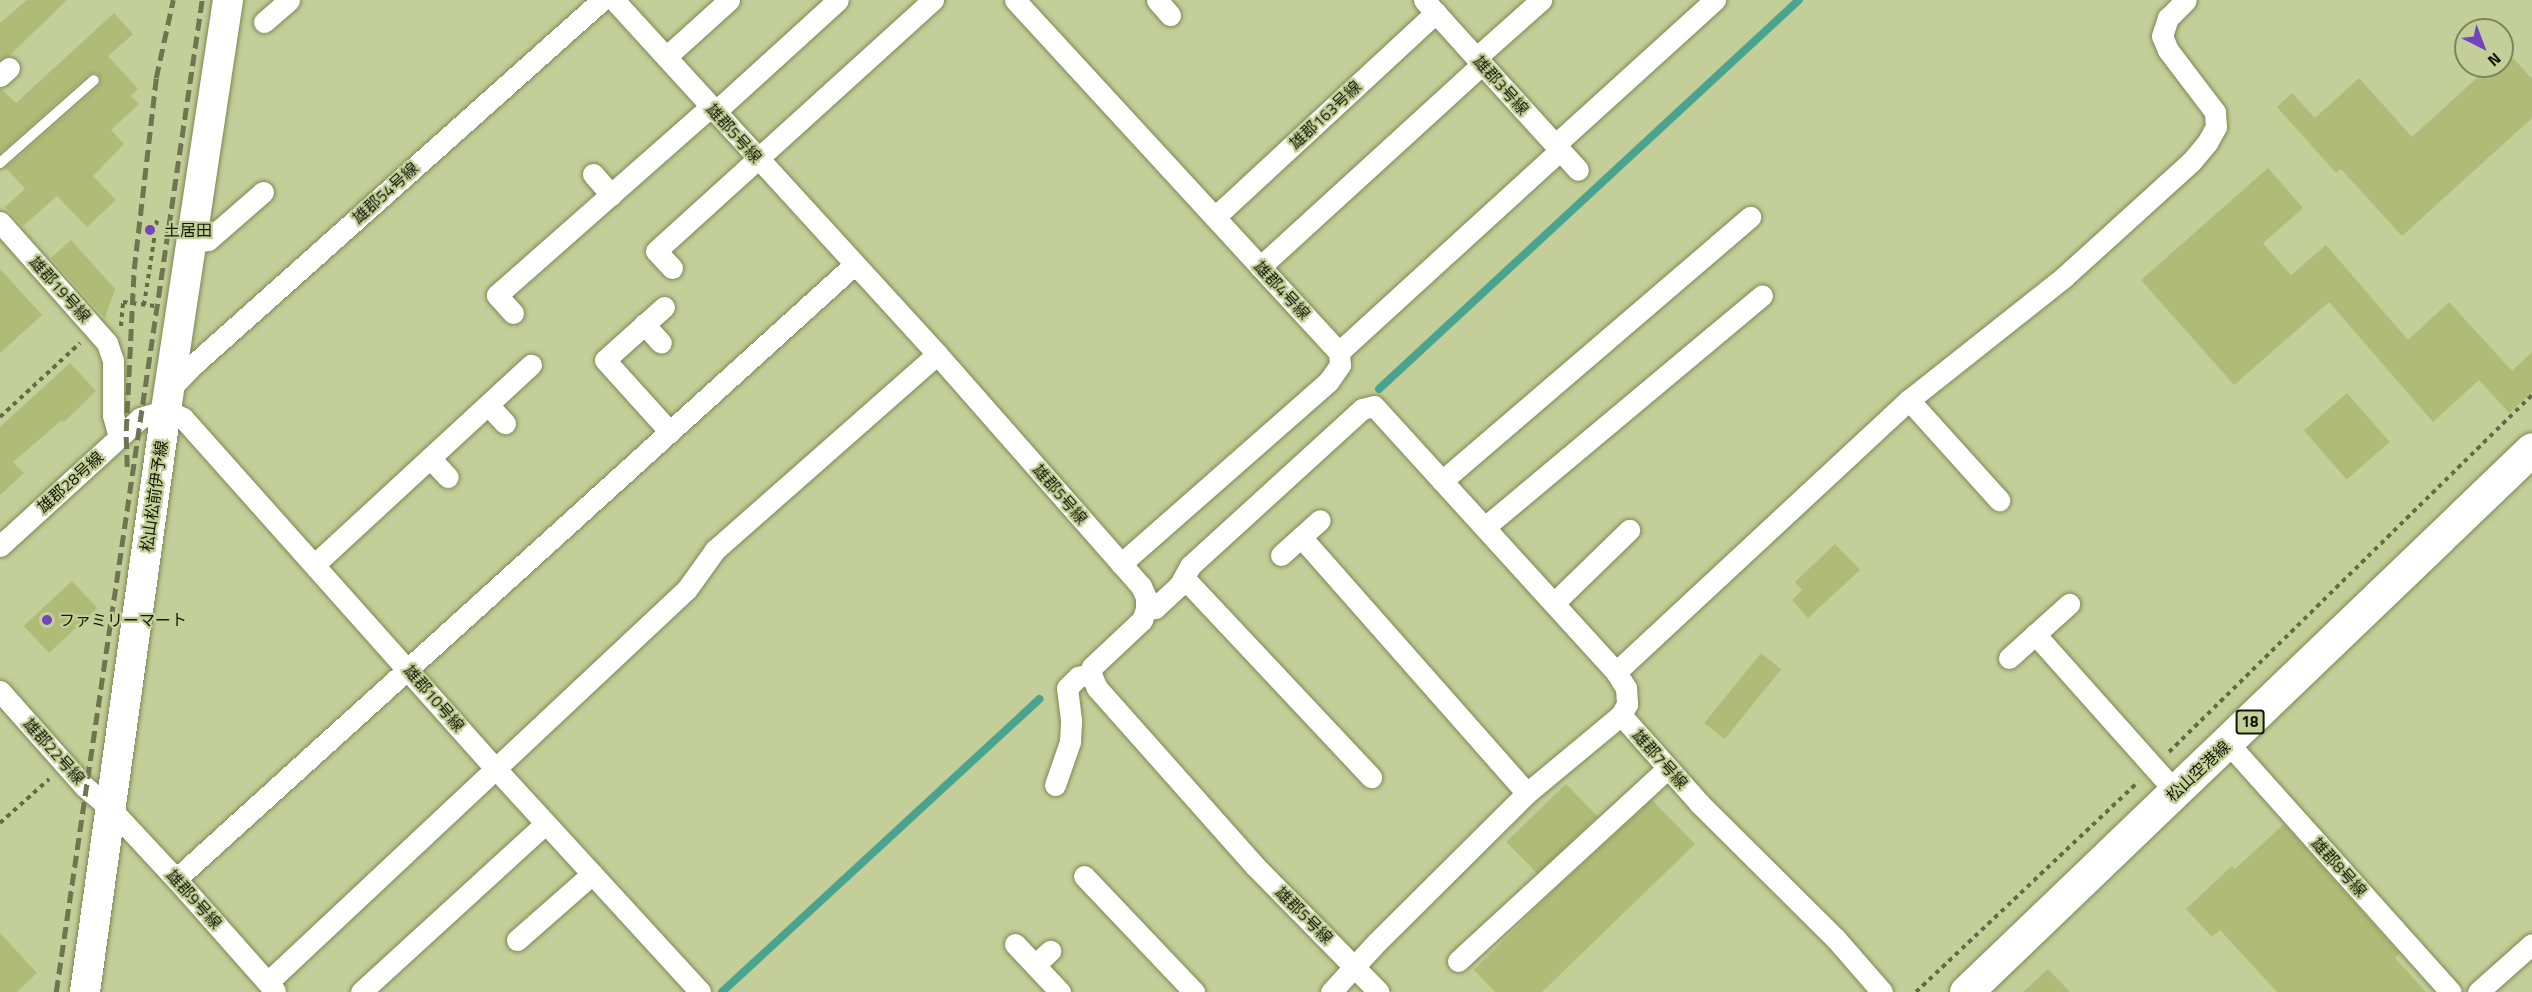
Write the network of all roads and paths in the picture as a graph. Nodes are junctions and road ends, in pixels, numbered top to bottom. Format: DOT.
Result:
graph roads {
  1 [pos="228,0"];
  2 [pos="602,0"];
  3 [pos="614,0"];
  4 [pos="729,0"];
  5 [pos="838,0"];
  6 [pos="933,0"];
  7 [pos="1015,0"];
  8 [pos="1541,0"];
  9 [pos="1715,0"];
  10 [pos="2177,4"];
  11 [pos="1430,6"];
  12 [pos="288,10"];
  13 [pos="264,22"];
  14 [pos="666,57"];
  15 [pos="1480,61"];
  16 [pos="94,80"];
  17 [pos="713,110"];
  18 [pos="1558,147"];
  19 [pos="759,161"];
  20 [pos="0,163"];
  21 [pos="1578,170"];
  22 [pos="593,174"];
  23 [pos="263,192"];
  24 [pos="611,195"];
  25 [pos="1215,217"];
  26 [pos="1750,217"];
  27 [pos="156,220"];
  28 [pos="0,222"];
  29 [pos="192,242"];
  30 [pos="855,264"];
  31 [pos="1260,267"];
  32 [pos="672,268"];
  33 [pos="144,305"];
  34 [pos="664,307"];
  35 [pos="1758,307"];
  36 [pos="182,310"];
  37 [pos="513,313"];
  38 [pos="644,324"];
  39 [pos="96,329"];
  40 [pos="661,343"];
  41 [pos="1339,352"];
  42 [pos="937,354"];
  43 [pos="113,360"];
  44 [pos="531,365"];
  45 [pos="2532,395"];
  46 [pos="1909,400"];
  47 [pos="488,405"];
  48 [pos="159,406"];
  49 [pos="0,417"];
  50 [pos="505,423"];
  51 [pos="670,432"];
  52 [pos="119,437"];
  53 [pos="2532,449"];
  54 [pos="430,458"];
  55 [pos="448,477"];
  56 [pos="1442,481"];
  57 [pos="1999,500"];
  58 [pos="1320,520"];
  59 [pos="1485,527"];
  60 [pos="1629,530"];
  61 [pos="1301,537"];
  62 [pos="0,546"];
  63 [pos="1281,555"];
  64 [pos="315,564"];
  65 [pos="1121,564"];
  66 [pos="1185,579"];
  67 [pos="1554,603"];
  68 [pos="2069,604"];
  69 [pos="1146,609"];
  70 [pos="2035,634"];
  71 [pos="2009,658"];
  72 [pos="408,668"];
  73 [pos="1617,672"];
  74 [pos="1091,674"];
  75 [pos="0,691"];
  76 [pos="1621,715"];
  77 [pos="2228,743"];
  78 [pos="65,764"];
  79 [pos="2154,767"];
  80 [pos="1668,768"];
  81 [pos="496,769"];
  82 [pos="1371,777"];
  83 [pos="1055,785"];
  84 [pos="2176,792"];
  85 [pos="1527,793"];
  86 [pos="110,808"];
  87 [pos="0,823"];
  88 [pos="545,824"];
  89 [pos="591,874"];
  90 [pos="1084,876"];
  91 [pos="176,879"];
  92 [pos="517,940"];
  93 [pos="1015,944"];
  94 [pos="2532,944"];
  95 [pos="1458,961"];
  96 [pos="1355,966"];
  97 [pos="272,987"];
  98 [pos="85,992"];
  99 [pos="361,992"];
  100 [pos="700,992"];
  101 [pos="1060,992"];
  102 [pos="1194,992"];
  103 [pos="1331,992"];
  104 [pos="1379,992"];
  105 [pos="1882,992"];
  106 [pos="1916,992"];
  107 [pos="1966,992"];
  108 [pos="2451,992"];
  109 [pos="2478,992"];
  1 -- 29 [label="main road, 松山松前伊予線"];
  2 -- 48 [label="street, 雄郡54号線"];
  3 -- 14 [label="street, 雄郡5号線"];
  4 -- 14 [label="street"];
  5 -- 17 [label="street"];
  6 -- 19 [label="street"];
  7 -- 25 [label="street, 雄郡4号線"];
  8 -- 15 [label="street"];
  9 -- 18 [label="street"];
  10 -- 46 [label="street"];
  11 -- 15 [label="street, 雄郡3号線"];
  11 -- 25 [label="street, 雄郡163号線"];
  12 -- 13 [label="street"];
  14 -- 17 [label="street, 雄郡5号線"];
  15 -- 18 [label="street, 雄郡3号線"];
  15 -- 31 [label="street"];
  16 -- 20 [label="lane"];
  17 -- 19 [label="street, 雄郡5号線"];
  17 -- 24 [label="street"];
  18 -- 21 [label="street, 雄郡3号線"];
  18 -- 41 [label="street"];
  19 -- 30 [label="street, 雄郡5号線"];
  19 -- 32 [label="street"];
  22 -- 24 [label="street"];
  23 -- 29 [label="street"];
  24 -- 37 [label="street"];
  25 -- 31 [label="street, 雄郡4号線"];
  26 -- 56 [label="street"];
  27 -- 33 [label="path"];
  28 -- 39 [label="street, 雄郡19号線"];
  29 -- 36 [label="main road, 松山松前伊予線"];
  30 -- 42 [label="street, 雄郡5号線"];
  30 -- 51 [label="street"];
  31 -- 41 [label="street, 雄郡4号線"];
  33 -- 36 [label="path"];
  33 -- 43 [label="path"];
  34 -- 38 [label="street"];
  35 -- 59 [label="street"];
  36 -- 48 [label="main road, 松山松前伊予線"];
  38 -- 40 [label="street"];
  38 -- 51 [label="street"];
  39 -- 43 [label="street, 雄郡19号線"];
  39 -- 49 [label="path"];
  41 -- 65 [label="street"];
  42 -- 65 [label="street, 雄郡5号線"];
  42 -- 81 [label="street"];
  43 -- 52 [label="street"];
  44 -- 47 [label="street"];
  45 -- 79 [label="path"];
  46 -- 57 [label="street"];
  46 -- 73 [label="street"];
  47 -- 50 [label="street"];
  47 -- 54 [label="street"];
  48 -- 52 [label="street, 雄郡28号線"];
  48 -- 64 [label="street, 雄郡10号線"];
  48 -- 86 [label="main road, 松山松前伊予線"];
  51 -- 72 [label="street"];
  52 -- 62 [label="street, 雄郡28号線"];
  53 -- 77 [label="main road, 松山空港線 / 18"];
  54 -- 55 [label="street"];
  54 -- 64 [label="street"];
  56 -- 59 [label="street, 雄郡7号線"];
  56 -- 66 [label="street, 雄郡7号線"];
  58 -- 61 [label="street"];
  59 -- 67 [label="street, 雄郡7号線"];
  60 -- 67 [label="street"];
  61 -- 63 [label="street"];
  61 -- 85 [label="street"];
  64 -- 72 [label="street, 雄郡10号線"];
  65 -- 69 [label="street, 雄郡5号線"];
  66 -- 69 [label="street"];
  66 -- 82 [label="street"];
  67 -- 73 [label="street, 雄郡7号線"];
  68 -- 70 [label="street"];
  69 -- 74 [label="street"];
  70 -- 71 [label="street"];
  70 -- 79 [label="street"];
  72 -- 81 [label="street, 雄郡10号線"];
  72 -- 91 [label="street"];
  73 -- 76 [label="street, 雄郡7号線"];
  74 -- 83 [label="street"];
  74 -- 96 [label="street, 雄郡5号線"];
  75 -- 78 [label="street, 雄郡22号線"];
  76 -- 80 [label="street, 雄郡7号線"];
  76 -- 85 [label="street"];
  77 -- 84 [label="main road, 松山空港線 / 18"];
  77 -- 108 [label="street, 雄郡8号線"];
  78 -- 86 [label="street, 雄郡22号線"];
  78 -- 87 [label="path"];
  79 -- 84 [label="street"];
  79 -- 106 [label="path"];
  80 -- 95 [label="street"];
  80 -- 105 [label="street, 雄郡7号線"];
  81 -- 88 [label="street, 雄郡10号線"];
  81 -- 97 [label="street"];
  84 -- 107 [label="main road, 松山空港線 / 18"];
  85 -- 96 [label="street"];
  86 -- 91 [label="street, 雄郡9号線"];
  86 -- 98 [label="main road, 松山松前伊予線"];
  88 -- 89 [label="street, 雄郡10号線"];
  88 -- 99 [label="street"];
  89 -- 92 [label="street"];
  89 -- 100 [label="street, 雄郡10号線"];
  90 -- 102 [label="street"];
  91 -- 97 [label="street, 雄郡9号線"];
  93 -- 101 [label="street"];
  94 -- 109 [label="street"];
  96 -- 103 [label="street"];
  96 -- 104 [label="street, 雄郡5号線"];
}
